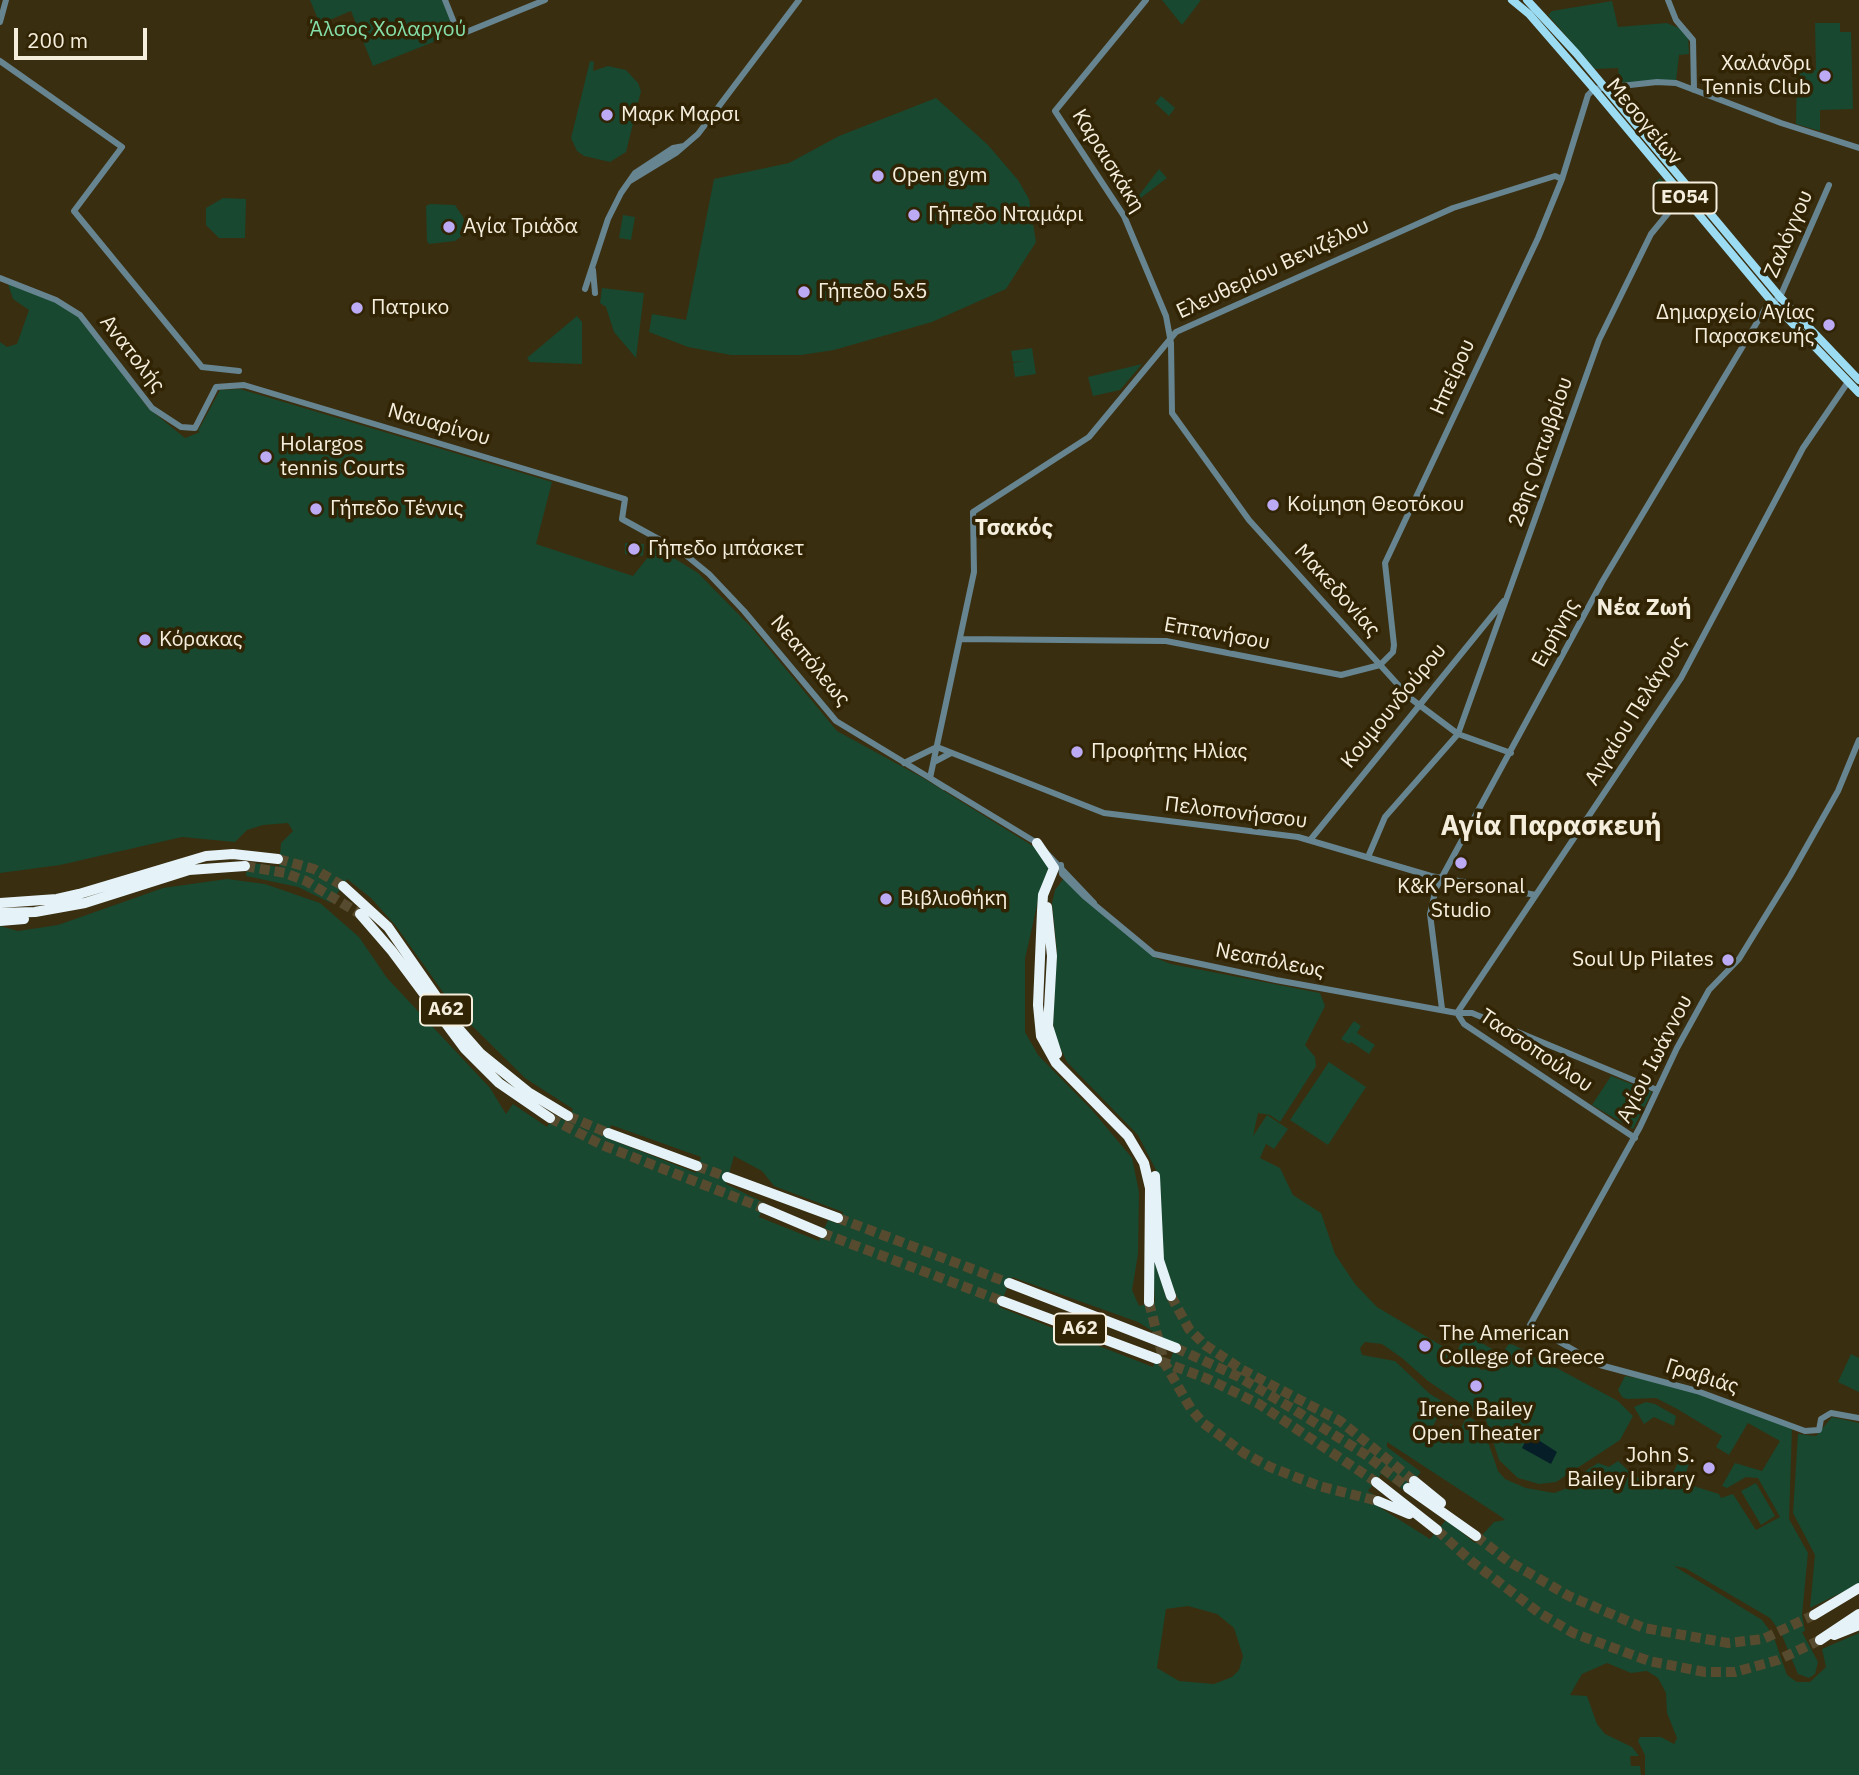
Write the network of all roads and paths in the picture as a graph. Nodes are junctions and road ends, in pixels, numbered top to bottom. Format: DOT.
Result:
graph roads {
  1 [pos="6,0"];
  2 [pos="445,0"];
  3 [pos="545,0"];
  4 [pos="799,0"];
  5 [pos="1147,0"];
  6 [pos="1512,0"];
  7 [pos="1527,0"];
  8 [pos="1668,0"];
  9 [pos="0,22"];
  10 [pos="0,61"];
  11 [pos="1599,90"];
  12 [pos="1693,90"];
  13 [pos="1859,148"];
  14 [pos="1562,179"];
  15 [pos="1829,185"];
  16 [pos="1683,195"];
  17 [pos="593,268"];
  18 [pos="0,278"];
  19 [pos="585,289"];
  20 [pos="595,293"];
  21 [pos="1780,297"];
  22 [pos="1772,302"];
  23 [pos="1169,339"];
  24 [pos="1859,380"];
  25 [pos="1848,382"];
  26 [pos="244,385"];
  27 [pos="216,387"];
  28 [pos="1859,393"];
  29 [pos="1172,413"];
  30 [pos="676,549"];
  31 [pos="1507,597"];
  32 [pos="961,639"];
  33 [pos="1380,665"];
  34 [pos="1418,705"];
  35 [pos="1458,734"];
  36 [pos="1859,740"];
  37 [pos="937,747"];
  38 [pos="951,753"];
  39 [pos="1511,753"];
  40 [pos="934,762"];
  41 [pos="904,763"];
  42 [pos="930,778"];
  43 [pos="1311,839"];
  44 [pos="1037,843"];
  45 [pos="1368,857"];
  46 [pos="278,859"];
  47 [pos="246,866"];
  48 [pos="1059,872"];
  49 [pos="1441,878"];
  50 [pos="343,886"];
  51 [pos="1536,895"];
  52 [pos="0,896"];
  53 [pos="57,899"];
  54 [pos="0,903"];
  55 [pos="85,903"];
  56 [pos="0,913"];
  57 [pos="360,915"];
  58 [pos="0,921"];
  59 [pos="1442,1009"];
  60 [pos="1457,1013"];
  61 [pos="1657,1090"];
  62 [pos="568,1116"];
  63 [pos="550,1118"];
  64 [pos="608,1133"];
  65 [pos="1635,1138"];
  66 [pos="696,1166"];
  67 [pos="727,1177"];
  68 [pos="763,1208"];
  69 [pos="838,1218"];
  70 [pos="822,1233"];
  71 [pos="1009,1283"];
  72 [pos="1171,1296"];
  73 [pos="1002,1301"];
  74 [pos="1149,1302"];
  75 [pos="1530,1325"];
  76 [pos="1176,1348"];
  77 [pos="1157,1359"];
  78 [pos="1859,1418"];
  79 [pos="1376,1482"];
  80 [pos="1411,1484"];
  81 [pos="1378,1501"];
  82 [pos="1476,1536"];
  83 [pos="1859,1591"];
  84 [pos="1859,1614"];
  85 [pos="1814,1615"];
  86 [pos="1859,1625"];
  1 -- 9 [label="street"];
  2 -- 3 [label="street"];
  4 -- 17 [label="street"];
  5 -- 23 [label="street, Καραισκάκη"];
  6 -- 11 [label="main road, Μεσογείων / ΕΟ54"];
  7 -- 11 [label="main road, Μεσογείων / ΕΟ54"];
  8 -- 12 [label="street"];
  10 -- 26 [label="street"];
  11 -- 12 [label="street"];
  11 -- 14 [label="street, Ηπείρου"];
  11 -- 16 [label="main road, Μεσογείων / ΕΟ54"];
  11 -- 21 [label="main road, Μεσογείων / ΕΟ54"];
  12 -- 13 [label="street"];
  14 -- 23 [label="street, Ελευθερίου Βενιζέλου"];
  14 -- 33 [label="street, Ηπείρου"];
  15 -- 21 [label="street, Ζαλόγγου"];
  16 -- 22 [label="main road, Μεσογείων / ΕΟ54"];
  16 -- 31 [label="street, 28ης Οκτωβρίου"];
  17 -- 19 [label="street"];
  17 -- 20 [label="street"];
  18 -- 27 [label="street, Ανατολής"];
  21 -- 22 [label="street, Ειρήνης"];
  21 -- 24 [label="main road, Μεσογείων / ΕΟ54"];
  22 -- 25 [label="main road, Μεσογείων / ΕΟ54"];
  22 -- 39 [label="street, Ειρήνης"];
  23 -- 29 [label="street, Καραισκάκη"];
  23 -- 32 [label="street, Ελευθερίου Βενιζέλου"];
  25 -- 28 [label="main road, Μεσογείων / ΕΟ54"];
  25 -- 51 [label="street, Αιγαίου Πελάγους"];
  26 -- 27 [label="street, Ναυαρίνου"];
  26 -- 30 [label="street, Ναυαρίνου"];
  29 -- 33 [label="street, Μακεδονίας"];
  30 -- 41 [label="street, Νεαπόλεως"];
  31 -- 34 [label="street, Κουμουνδούρου"];
  31 -- 35 [label="street, 28ης Οκτωβρίου"];
  32 -- 33 [label="street, Επτανήσου"];
  32 -- 37 [label="street"];
  33 -- 34 [label="street, Μακεδονίας"];
  34 -- 35 [label="street, Μακεδονίας"];
  34 -- 43 [label="street, Κουμουνδούρου"];
  35 -- 39 [label="street, Μακεδονίας"];
  35 -- 45 [label="street"];
  36 -- 61 [label="street, Αγίου Ιωάννου"];
  37 -- 38 [label="street, Πελοπονήσσου"];
  37 -- 40 [label="street"];
  37 -- 41 [label="street"];
  38 -- 40 [label="street"];
  38 -- 43 [label="street, Πελοπονήσσου"];
  39 -- 49 [label="street, Ειρήνης"];
  40 -- 42 [label="street"];
  41 -- 42 [label="street, Νεαπόλεως"];
  42 -- 44 [label="street, Νεαπόλεως"];
  43 -- 45 [label="street, Πελοπονήσσου"];
  44 -- 48 [label="highway"];
  45 -- 49 [label="street, Πελοπονήσσου"];
  46 -- 53 [label="highway"];
  47 -- 55 [label="highway"];
  48 -- 59 [label="street, Νεαπόλεως"];
  48 -- 72 [label="highway"];
  48 -- 74 [label="highway"];
  49 -- 51 [label="street, Πελοπονήσσου"];
  49 -- 59 [label="street, Ειρήνης"];
  50 -- 62 [label="highway, Α62"];
  51 -- 60 [label="street, Αιγαίου Πελάγους"];
  52 -- 53 [label="highway"];
  53 -- 54 [label="highway"];
  55 -- 56 [label="highway"];
  55 -- 58 [label="highway"];
  57 -- 63 [label="highway, Α62"];
  59 -- 60 [label="street, Νεαπόλεως"];
  60 -- 61 [label="street, Νεαπόλεως"];
  60 -- 65 [label="street, Τασσοπούλου"];
  61 -- 65 [label="street, Αγίου Ιωάννου"];
  64 -- 66 [label="highway"];
  65 -- 75 [label="street, Αγίου Ιωάννου"];
  67 -- 69 [label="highway"];
  68 -- 70 [label="highway"];
  71 -- 76 [label="highway, Α62"];
  73 -- 77 [label="highway, Α62"];
  75 -- 78 [label="street, Γραβιάς"];
  79 -- 81 [label="highway"];
  80 -- 82 [label="highway"];
  83 -- 85 [label="highway"];
  84 -- 86 [label="highway"];
}
